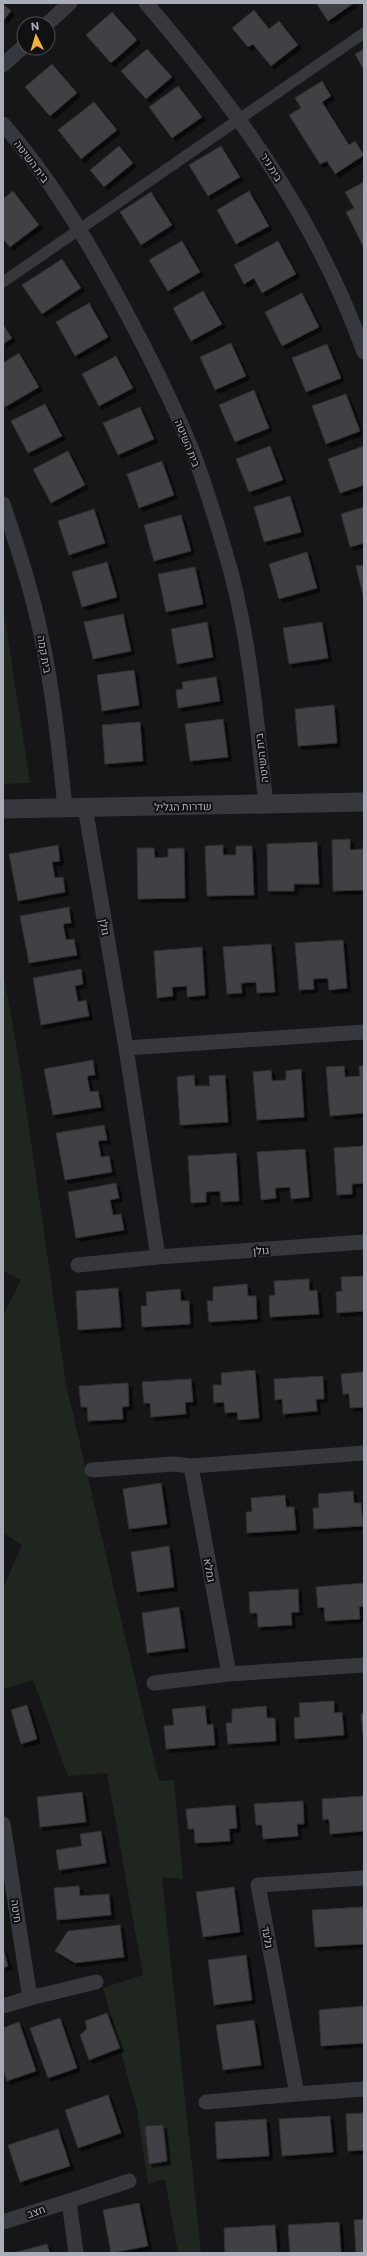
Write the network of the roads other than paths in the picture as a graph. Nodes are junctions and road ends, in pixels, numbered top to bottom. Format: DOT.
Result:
graph roads {
  1 [pos="70,3"];
  2 [pos="146,3"];
  3 [pos="56,16"];
  4 [pos="364,33"];
  5 [pos="16,53"];
  6 [pos="3,65"];
  7 [pos="240,119"];
  8 [pos="3,124"];
  9 [pos="79,229"];
  10 [pos="3,282"];
  11 [pos="364,352"];
  12 [pos="3,504"];
  13 [pos="364,802"];
  14 [pos="266,804"];
  15 [pos="84,807"];
  16 [pos="65,808"];
  17 [pos="3,809"];
  18 [pos="364,1032"];
  19 [pos="126,1048"];
  20 [pos="364,1242"];
  21 [pos="158,1257"];
  22 [pos="78,1265"];
  23 [pos="364,1453"];
  24 [pos="191,1466"];
  25 [pos="92,1470"];
  26 [pos="364,1665"];
  27 [pos="229,1674"];
  28 [pos="154,1683"];
  29 [pos="3,1824"];
  30 [pos="364,1878"];
  31 [pos="96,1982"];
  32 [pos="30,1998"];
  33 [pos="3,2006"];
  34 [pos="364,2089"];
  35 [pos="297,2094"];
  36 [pos="206,2102"];
  37 [pos="128,2181"];
  38 [pos="69,2201"];
  39 [pos="3,2222"];
  40 [pos="76,2253"];
  1 -- 3 [label="street"];
  2 -- 7 [label="street, בית ניר"];
  4 -- 7 [label="street"];
  5 -- 6 [label="street"];
  7 -- 9 [label="street"];
  7 -- 11 [label="street, בית ניר"];
  8 -- 9 [label="street, בית השיטה"];
  9 -- 10 [label="street"];
  9 -- 14 [label="street, בית השיטה"];
  12 -- 16 [label="street, בית קמה"];
  13 -- 14 [label="street, שדרות הגליל"];
  14 -- 15 [label="street, שדרות הגליל"];
  15 -- 16 [label="street, שדרות הגליל"];
  15 -- 19 [label="street, גולן"];
  16 -- 17 [label="street, שדרות הגליל"];
  18 -- 19 [label="street"];
  19 -- 21 [label="street, גולן"];
  20 -- 21 [label="street, גולן"];
  21 -- 22 [label="street, גולן"];
  23 -- 24 [label="street"];
  24 -- 25 [label="street"];
  24 -- 27 [label="street, גמלא"];
  26 -- 27 [label="street"];
  27 -- 28 [label="street"];
  29 -- 32 [label="street, חיטה"];
  30 -- 35 [label="street, גלעד"];
  31 -- 32 [label="street"];
  32 -- 33 [label="street"];
  34 -- 35 [label="street"];
  35 -- 36 [label="street"];
  37 -- 38 [label="street, חצב"];
  38 -- 39 [label="street, חצב"];
  38 -- 40 [label="street"];
}
